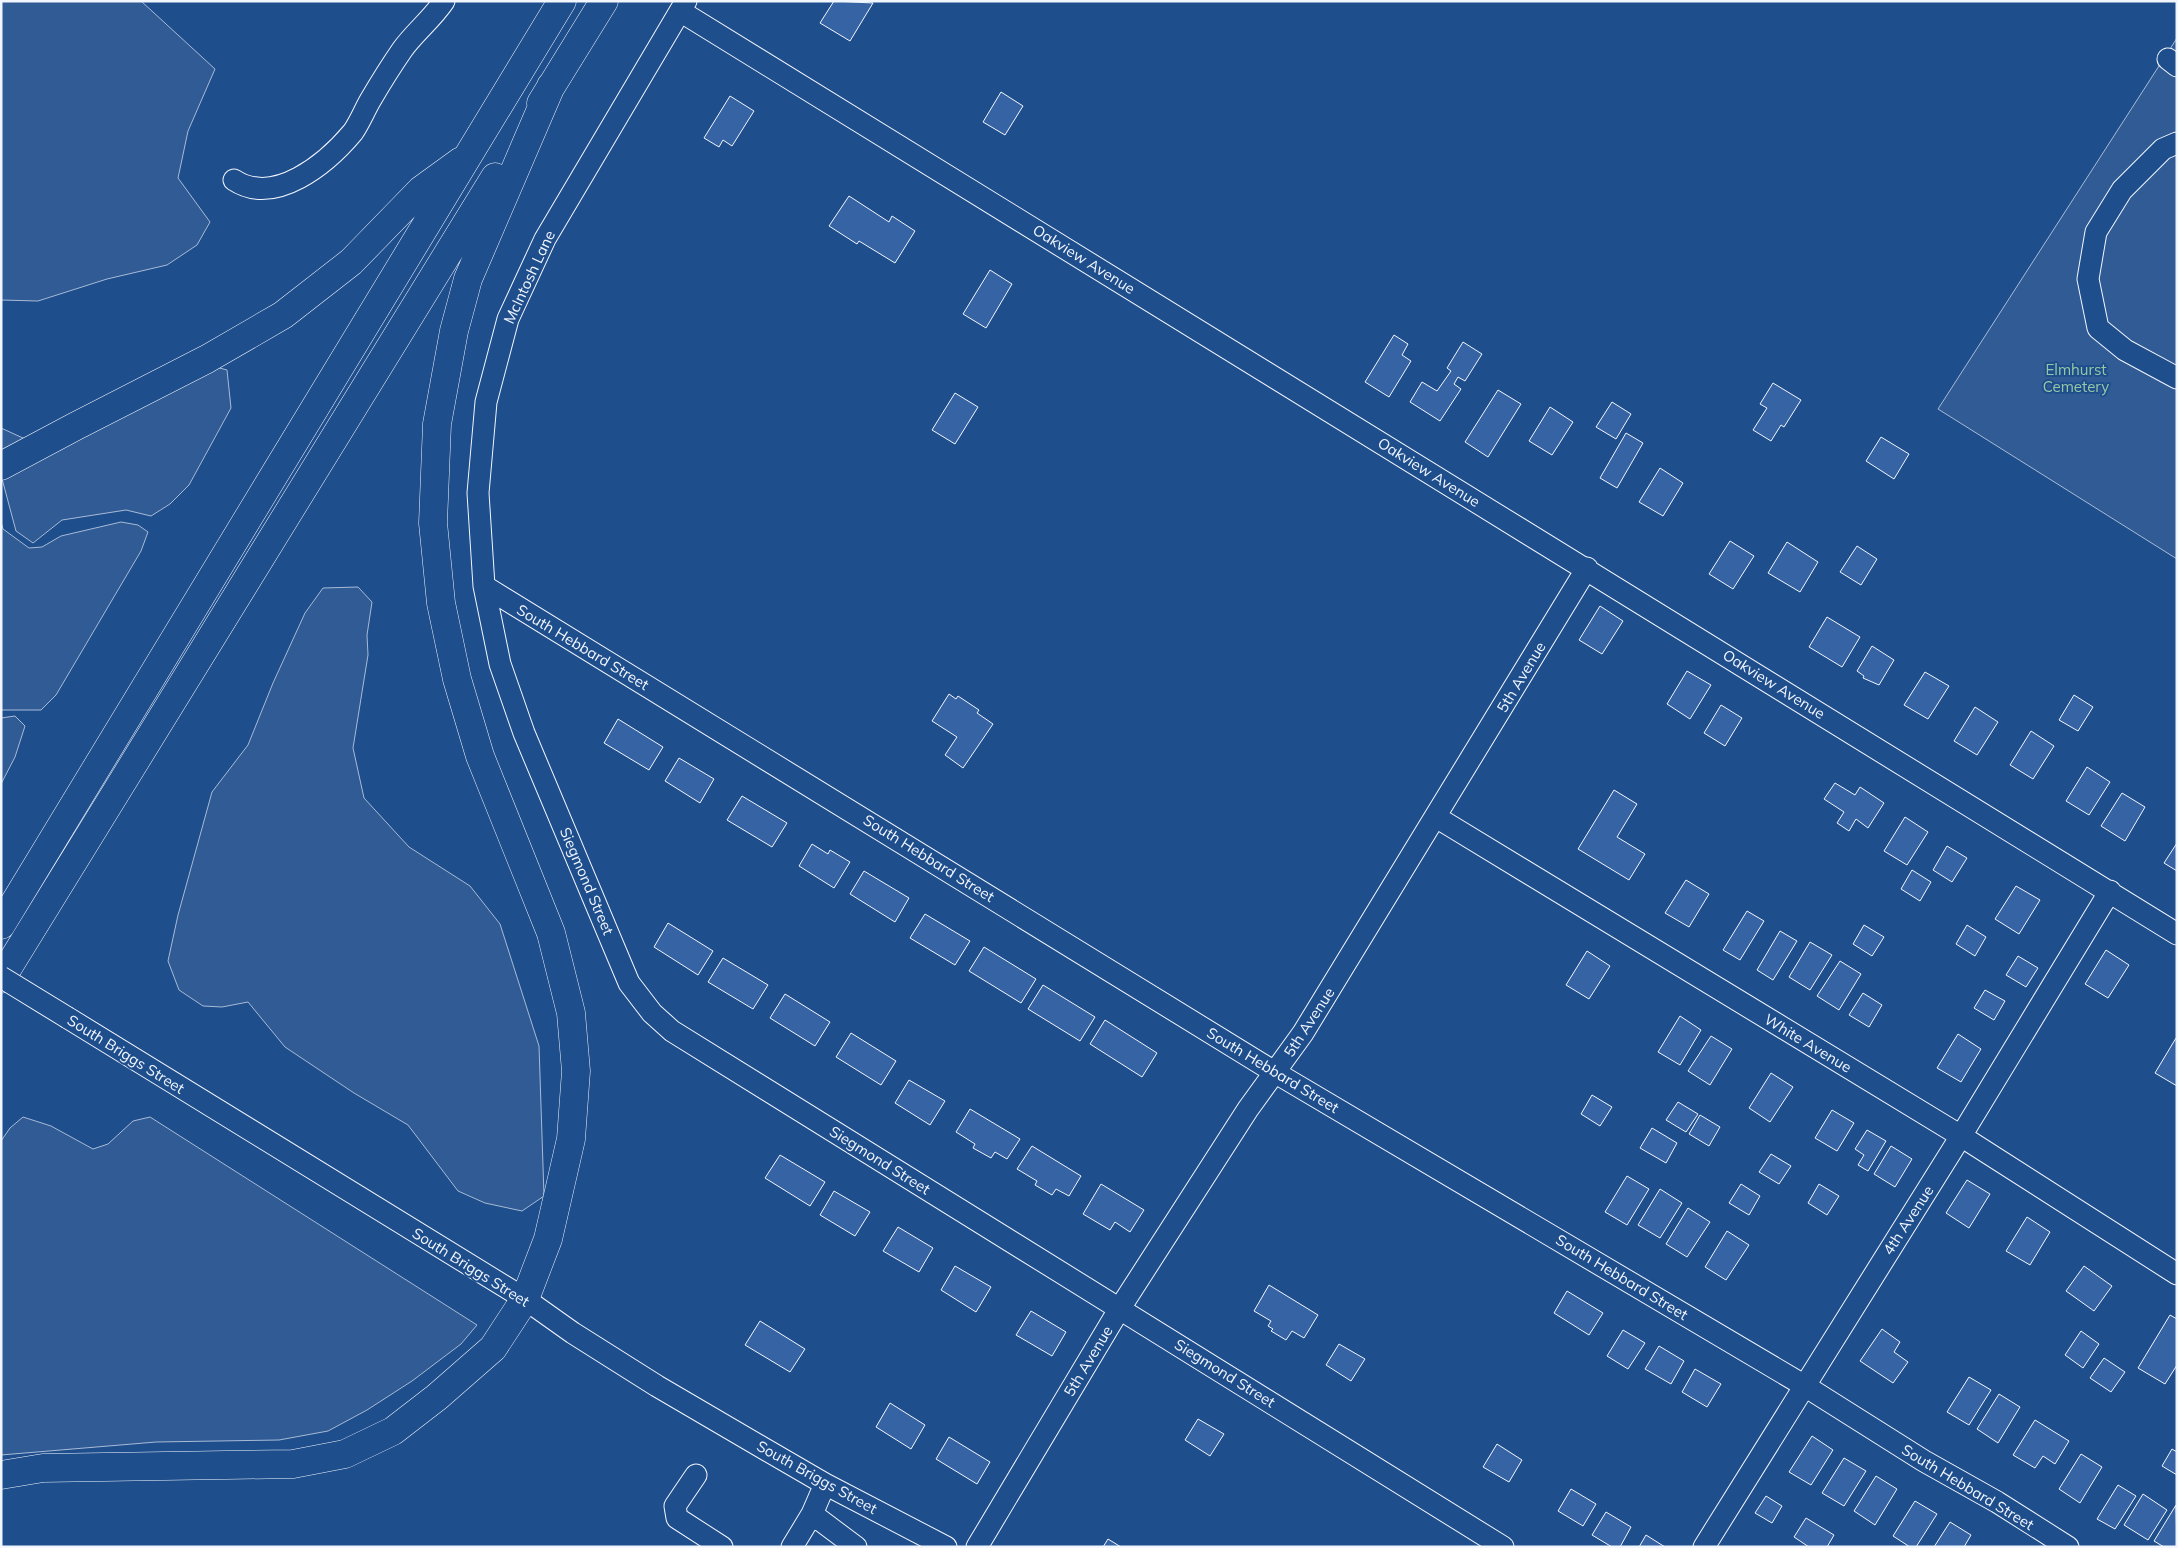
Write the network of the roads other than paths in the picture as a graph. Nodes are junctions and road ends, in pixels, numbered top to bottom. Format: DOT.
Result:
graph roads {
  1 [pos="444,1"];
  2 [pos="562,1"];
  3 [pos="604,1"];
  4 [pos="683,6"];
  5 [pos="551,86"];
  6 [pos="2177,143"];
  7 [pos="472,153"];
  8 [pos="234,180"];
  9 [pos="2177,378"];
  10 [pos="1,466"];
  11 [pos="1587,568"];
  12 [pos="484,586"];
  13 [pos="1436,817"];
  14 [pos="2110,891"];
  15 [pos="1,925"];
  16 [pos="2177,934"];
  17 [pos="1,978"];
  18 [pos="1276,1073"];
  19 [pos="1961,1136"];
  20 [pos="2177,1274"];
  21 [pos="525,1299"];
  22 [pos="1120,1308"];
  23 [pos="1805,1386"];
  24 [pos="1,1475"];
  25 [pos="696,1475"];
  26 [pos="825,1484"];
  27 [pos="812,1514"];
  28 [pos="936,1544"];
  29 [pos="1501,1546"];
  30 [pos="722,1547"];
  31 [pos="792,1547"];
  32 [pos="856,1547"];
  33 [pos="977,1547"];
  34 [pos="1704,1547"];
  35 [pos="2068,1547"];
  1 -- 8 [label="street"];
  2 -- 7 [label="highway"];
  3 -- 5 [label="highway"];
  4 -- 11 [label="street, Oakview Avenue"];
  4 -- 12 [label="street, McIntosh Lane"];
  5 -- 17 [label="highway"];
  5 -- 21 [label="highway"];
  6 -- 9 [label="street"];
  7 -- 10 [label="highway"];
  7 -- 15 [label="highway"];
  11 -- 13 [label="street, 5th Avenue"];
  11 -- 14 [label="street, Oakview Avenue"];
  12 -- 18 [label="street, South Hebbard Street"];
  12 -- 22 [label="street, Siegmond Street"];
  13 -- 18 [label="street, 5th Avenue"];
  13 -- 19 [label="street, White Avenue"];
  14 -- 16 [label="street, Oakview Avenue"];
  14 -- 19 [label="street, 4th Avenue"];
  17 -- 21 [label="street, South Briggs Street, bridge"];
  18 -- 22 [label="street, 5th Avenue"];
  18 -- 23 [label="street, South Hebbard Street"];
  19 -- 20 [label="street, White Avenue"];
  19 -- 23 [label="street, 4th Avenue"];
  21 -- 24 [label="highway"];
  21 -- 26 [label="street, South Briggs Street"];
  22 -- 29 [label="street, Siegmond Street"];
  22 -- 33 [label="street, 5th Avenue"];
  23 -- 34 [label="street, 4th Avenue"];
  23 -- 35 [label="street, South Hebbard Street"];
  25 -- 30 [label="street"];
  26 -- 27 [label="street"];
  26 -- 28 [label="street, South Briggs Street"];
  27 -- 31 [label="street"];
  27 -- 32 [label="street"];
}
